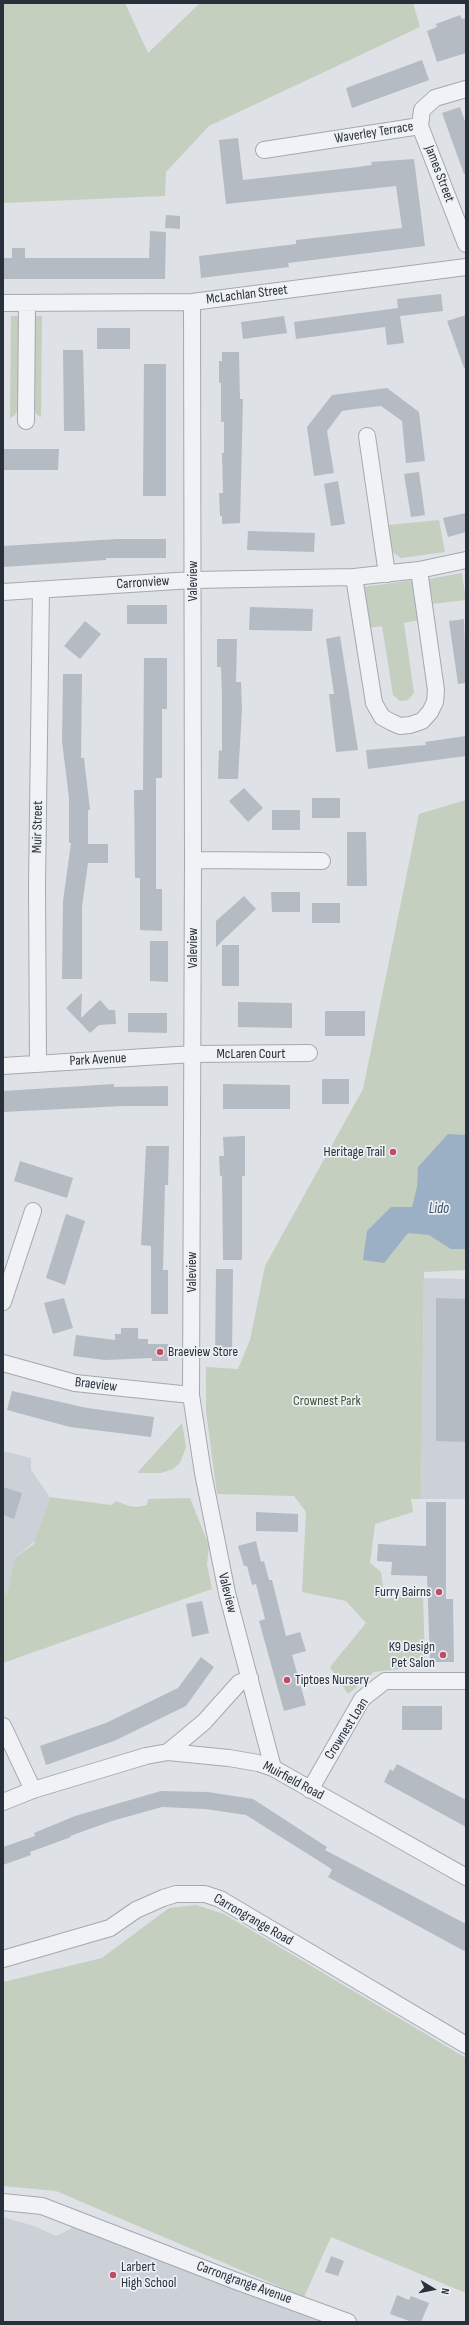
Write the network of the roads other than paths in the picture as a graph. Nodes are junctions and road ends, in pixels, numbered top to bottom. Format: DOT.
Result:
graph roads {
  1 [pos="466,89"];
  2 [pos="420,126"];
  3 [pos="264,150"];
  4 [pos="466,244"];
  5 [pos="466,267"];
  6 [pos="192,302"];
  7 [pos="3,303"];
  8 [pos="27,303"];
  9 [pos="26,421"];
  10 [pos="367,436"];
  11 [pos="466,560"];
  12 [pos="419,570"];
  13 [pos="387,574"];
  14 [pos="354,577"];
  15 [pos="192,580"];
  16 [pos="41,590"];
  17 [pos="3,592"];
  18 [pos="194,860"];
  19 [pos="322,860"];
  20 [pos="308,1053"];
  21 [pos="193,1054"];
  22 [pos="38,1064"];
  23 [pos="3,1066"];
  24 [pos="33,1211"];
  25 [pos="3,1302"];
  26 [pos="3,1363"];
  27 [pos="191,1395"];
  28 [pos="250,1678"];
  29 [pos="466,1681"];
  30 [pos="3,1726"];
  31 [pos="168,1752"];
  32 [pos="273,1768"];
  33 [pos="33,1790"];
  34 [pos="310,1790"];
  35 [pos="3,1802"];
  36 [pos="466,1877"];
  37 [pos="3,1959"];
  38 [pos="466,2045"];
  39 [pos="3,2202"];
  40 [pos="348,2322"];
  1 -- 2 [label="street, Waverley Terrace"];
  2 -- 3 [label="street, Waverley Terrace"];
  2 -- 4 [label="street, James Street"];
  5 -- 6 [label="street, McLachlan Street"];
  6 -- 8 [label="street, McLachlan Street"];
  6 -- 15 [label="street, Valeview"];
  7 -- 8 [label="street, McLachlan Street"];
  8 -- 9 [label="street"];
  10 -- 13 [label="street"];
  11 -- 12 [label="street, Carronview"];
  12 -- 13 [label="street, Carronview"];
  12 -- 14 [label="street"];
  13 -- 14 [label="street, Carronview"];
  14 -- 15 [label="street, Carronview"];
  15 -- 16 [label="street, Carronview"];
  15 -- 18 [label="street, Valeview"];
  16 -- 17 [label="street, Carronview"];
  16 -- 22 [label="street, Muir Street"];
  18 -- 19 [label="street"];
  18 -- 21 [label="street, Valeview"];
  20 -- 21 [label="street, McLaren Court"];
  21 -- 22 [label="street, Park Avenue"];
  21 -- 27 [label="street, Valeview"];
  22 -- 23 [label="street, Park Avenue"];
  24 -- 25 [label="street"];
  26 -- 27 [label="street, Braeview"];
  27 -- 28 [label="street, Valeview"];
  28 -- 31 [label="street"];
  28 -- 32 [label="street, Valeview"];
  29 -- 34 [label="street, Crownest Loan"];
  30 -- 33 [label="street"];
  31 -- 32 [label="street, Muirfield Road"];
  31 -- 33 [label="street, Muirfield Road"];
  32 -- 34 [label="street, Muirfield Road"];
  33 -- 35 [label="street, Muirfield Road"];
  34 -- 36 [label="street, Muirfield Road"];
  37 -- 38 [label="street, Carrongrange Road"];
  39 -- 40 [label="street, Carrongrange Avenue"];
}
